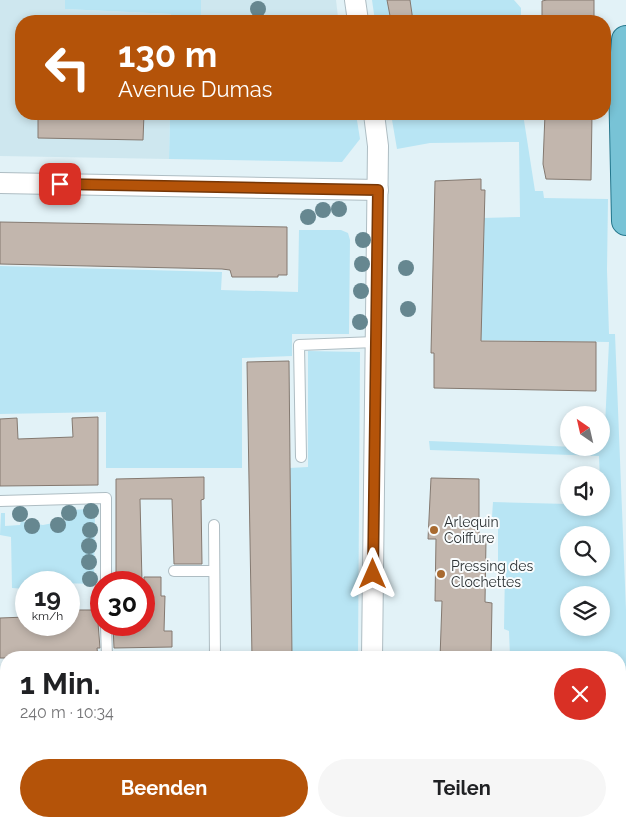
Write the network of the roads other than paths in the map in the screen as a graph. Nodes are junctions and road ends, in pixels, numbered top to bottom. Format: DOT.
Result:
graph roads {
  1 [pos="355,0"];
  2 [pos="357,15"];
  3 [pos="626,40"];
  4 [pos="375,120"];
  5 [pos="0,183"];
  6 [pos="378,190"];
  7 [pos="626,221"];
  8 [pos="375,342"];
  9 [pos="301,457"];
  10 [pos="0,501"];
  11 [pos="214,525"];
  12 [pos="214,570"];
  13 [pos="106,571"];
  14 [pos="174,571"];
  15 [pos="106,636"];
  16 [pos="107,651"];
  17 [pos="215,651"];
  18 [pos="372,651"];
  1 -- 2 [label="street"];
  3 -- 7 [label="main road"];
  4 -- 6 [label="street"];
  5 -- 6 [label="street"];
  6 -- 8 [label="street"];
  8 -- 9 [label="lane"];
  8 -- 18 [label="street"];
  10 -- 13 [label="lane"];
  11 -- 12 [label="lane"];
  12 -- 14 [label="lane"];
  12 -- 17 [label="lane"];
  15 -- 16 [label="lane"];
}
